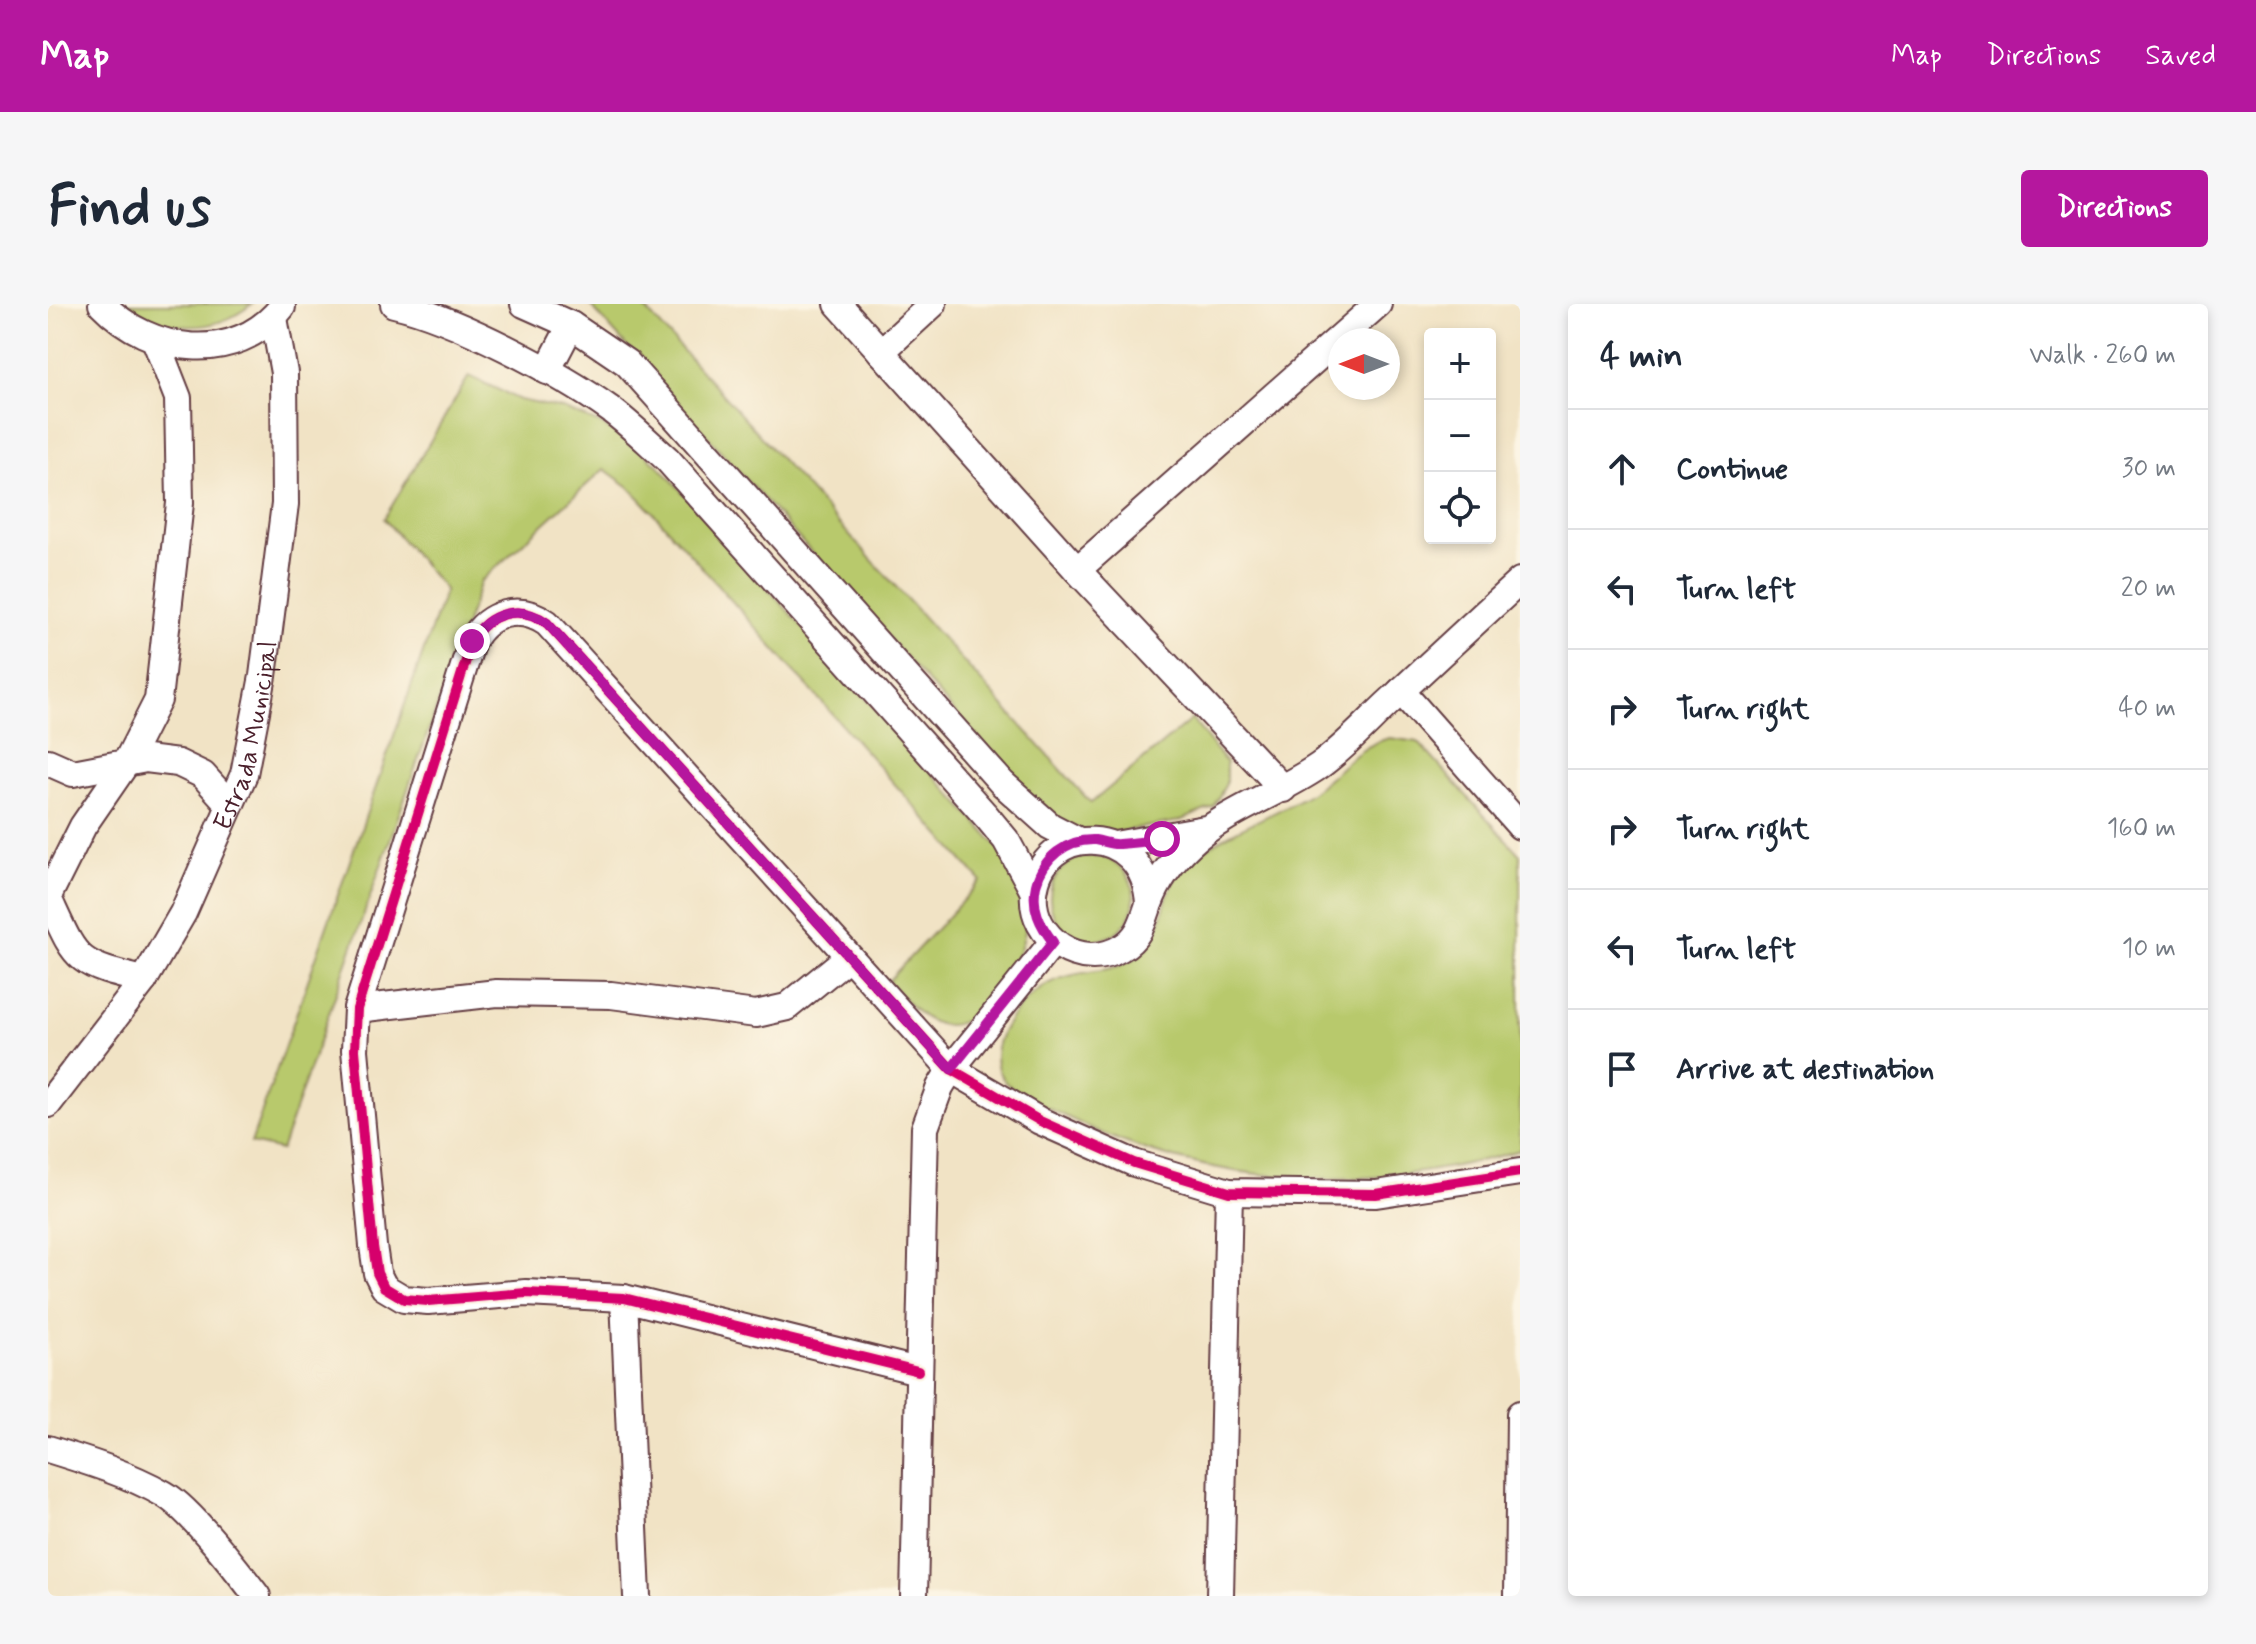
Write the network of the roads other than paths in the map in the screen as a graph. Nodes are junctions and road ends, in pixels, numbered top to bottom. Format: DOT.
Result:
graph roads {
  1 [pos="102,304"];
  2 [pos="394,304"];
  3 [pos="524,304"];
  4 [pos="838,304"];
  5 [pos="933,304"];
  6 [pos="1378,304"];
  7 [pos="279,311"];
  8 [pos="456,314"];
  9 [pos="571,325"];
  10 [pos="156,342"];
  11 [pos="881,352"];
  12 [pos="547,371"];
  13 [pos="1077,570"];
  14 [pos="1520,581"];
  15 [pos="1401,691"];
  16 [pos="48,762"];
  17 [pos="125,765"];
  18 [pos="1283,789"];
  19 [pos="230,805"];
  20 [pos="1520,826"];
  21 [pos="1208,829"];
  22 [pos="1079,841"];
  23 [pos="1115,845"];
  24 [pos="1034,892"];
  25 [pos="48,897"];
  26 [pos="1149,904"];
  27 [pos="1053,942"];
  28 [pos="847,958"];
  29 [pos="144,980"];
  30 [pos="357,1009"];
  31 [pos="951,1069"];
  32 [pos="48,1104"];
  33 [pos="1520,1172"];
  34 [pos="1229,1192"];
  35 [pos="624,1298"];
  36 [pos="918,1371"];
  37 [pos="1520,1414"];
  38 [pos="48,1449"];
  39 [pos="257,1596"];
  40 [pos="637,1596"];
  41 [pos="914,1596"];
  42 [pos="1220,1596"];
  43 [pos="1518,1596"];
  1 -- 10 [label="street"];
  2 -- 8 [label="street"];
  3 -- 9 [label="street"];
  4 -- 11 [label="street"];
  5 -- 11 [label="street"];
  6 -- 13 [label="street"];
  7 -- 10 [label="street"];
  7 -- 19 [label="street, Estrada Municipal"];
  8 -- 12 [label="street"];
  9 -- 12 [label="street"];
  9 -- 22 [label="street"];
  10 -- 17 [label="street"];
  11 -- 13 [label="street"];
  12 -- 24 [label="street"];
  13 -- 18 [label="street"];
  14 -- 15 [label="street"];
  15 -- 18 [label="street"];
  15 -- 20 [label="street"];
  16 -- 17 [label="street"];
  17 -- 19 [label="street"];
  17 -- 25 [label="street"];
  18 -- 21 [label="street"];
  19 -- 29 [label="street, Estrada Municipal"];
  21 -- 23 [label="street"];
  21 -- 26 [label="street"];
  22 -- 23 [label="street"];
  22 -- 24 [label="street"];
  23 -- 26 [label="street"];
  24 -- 27 [label="street"];
  25 -- 29 [label="street"];
  26 -- 27 [label="street"];
  27 -- 31 [label="street"];
  28 -- 30 [label="street"];
  28 -- 30 [label="street"];
  28 -- 31 [label="street"];
  29 -- 32 [label="street, Estrada Municipal"];
  30 -- 35 [label="street"];
  31 -- 34 [label="street"];
  31 -- 36 [label="street"];
  33 -- 34 [label="street"];
  34 -- 42 [label="street"];
  35 -- 36 [label="street"];
  35 -- 40 [label="street"];
  36 -- 41 [label="street"];
  37 -- 43 [label="street"];
  38 -- 39 [label="street"];
}
